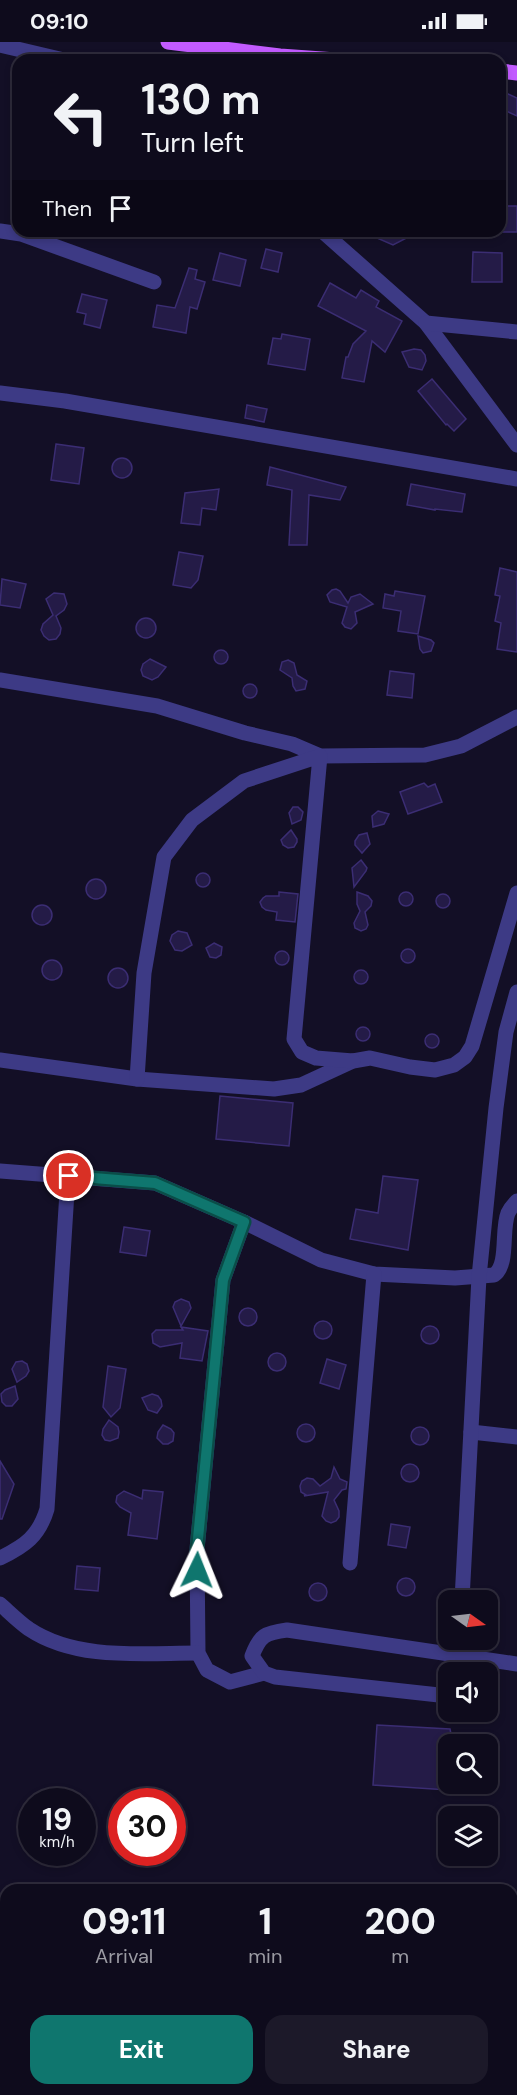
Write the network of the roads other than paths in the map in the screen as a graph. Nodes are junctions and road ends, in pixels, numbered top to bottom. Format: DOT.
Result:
graph roads {
  1 [pos="168,42"];
  2 [pos="0,45"];
  3 [pos="195,52"];
  4 [pos="38,54"];
  5 [pos="238,54"];
  6 [pos="29,237"];
  7 [pos="329,237"];
  8 [pos="154,282"];
  9 [pos="426,323"];
  10 [pos="517,332"];
  11 [pos="0,393"];
  12 [pos="517,445"];
  13 [pos="517,479"];
  14 [pos="0,680"];
  15 [pos="517,717"];
  16 [pos="320,756"];
  17 [pos="517,893"];
  18 [pos="517,992"];
  19 [pos="0,1060"];
  20 [pos="353,1061"];
  21 [pos="137,1078"];
  22 [pos="0,1171"];
  23 [pos="69,1176"];
  24 [pos="517,1201"];
  25 [pos="244,1222"];
  26 [pos="374,1274"];
  27 [pos="479,1277"];
  28 [pos="471,1432"];
  29 [pos="517,1437"];
  30 [pos="0,1558"];
  31 [pos="350,1563"];
  32 [pos="463,1590"];
  33 [pos="0,1604"];
  34 [pos="438,1645"];
  35 [pos="470,1650"];
  36 [pos="198,1653"];
  37 [pos="517,1664"];
  38 [pos="264,1673"];
  39 [pos="438,1695"];
  1 -- 3 [label="main road"];
  2 -- 4 [label="street"];
  3 -- 5 [label="main road"];
  6 -- 8 [label="street"];
  7 -- 9 [label="street"];
  9 -- 10 [label="street"];
  9 -- 12 [label="street"];
  11 -- 13 [label="street"];
  14 -- 16 [label="street"];
  15 -- 16 [label="street"];
  16 -- 20 [label="street"];
  16 -- 21 [label="street"];
  17 -- 20 [label="street"];
  18 -- 27 [label="street"];
  19 -- 21 [label="street"];
  20 -- 21 [label="street"];
  22 -- 23 [label="street"];
  23 -- 25 [label="street"];
  23 -- 30 [label="street"];
  24 -- 27 [label="street"];
  25 -- 26 [label="street"];
  25 -- 36 [label="street"];
  26 -- 27 [label="street"];
  26 -- 31 [label="street"];
  27 -- 28 [label="street"];
  28 -- 29 [label="street"];
  28 -- 32 [label="street"];
  33 -- 36 [label="street"];
  34 -- 38 [label="street"];
  35 -- 37 [label="street"];
  36 -- 38 [label="street"];
  38 -- 39 [label="street"];
}
